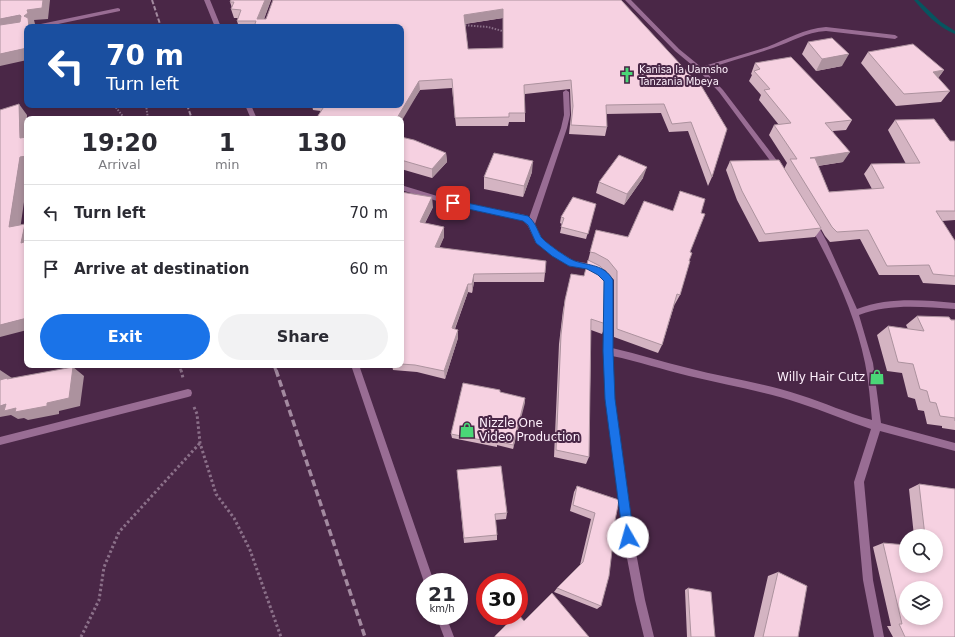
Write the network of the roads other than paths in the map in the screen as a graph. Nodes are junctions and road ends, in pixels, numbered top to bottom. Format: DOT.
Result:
graph roads {
  1 [pos="207,0"];
  2 [pos="628,0"];
  3 [pos="118,10"];
  4 [pos="50,24"];
  5 [pos="217,24"];
  6 [pos="895,37"];
  7 [pos="700,69"];
  8 [pos="566,92"];
  9 [pos="784,176"];
  10 [pos="404,188"];
  11 [pos="808,215"];
  12 [pos="531,224"];
  13 [pos="955,306"];
  14 [pos="855,313"];
  15 [pos="608,351"];
  16 [pos="356,368"];
  17 [pos="188,393"];
  18 [pos="877,425"];
  19 [pos="0,441"];
  20 [pos="955,447"];
  21 [pos="426,573"];
  22 [pos="444,625"];
  23 [pos="449,637"];
  24 [pos="649,637"];
  25 [pos="879,637"];
  1 -- 5 [label="street"];
  2 -- 7 [label="street"];
  3 -- 4 [label="street"];
  6 -- 7 [label="street"];
  7 -- 9 [label="street"];
  8 -- 12 [label="street"];
  10 -- 12 [label="street"];
  11 -- 14 [label="street"];
  12 -- 15 [label="street"];
  13 -- 14 [label="street"];
  14 -- 18 [label="street"];
  15 -- 18 [label="street"];
  15 -- 24 [label="street"];
  16 -- 21 [label="street"];
  17 -- 19 [label="street"];
  18 -- 20 [label="street"];
  18 -- 25 [label="street"];
  22 -- 23 [label="street"];
}
